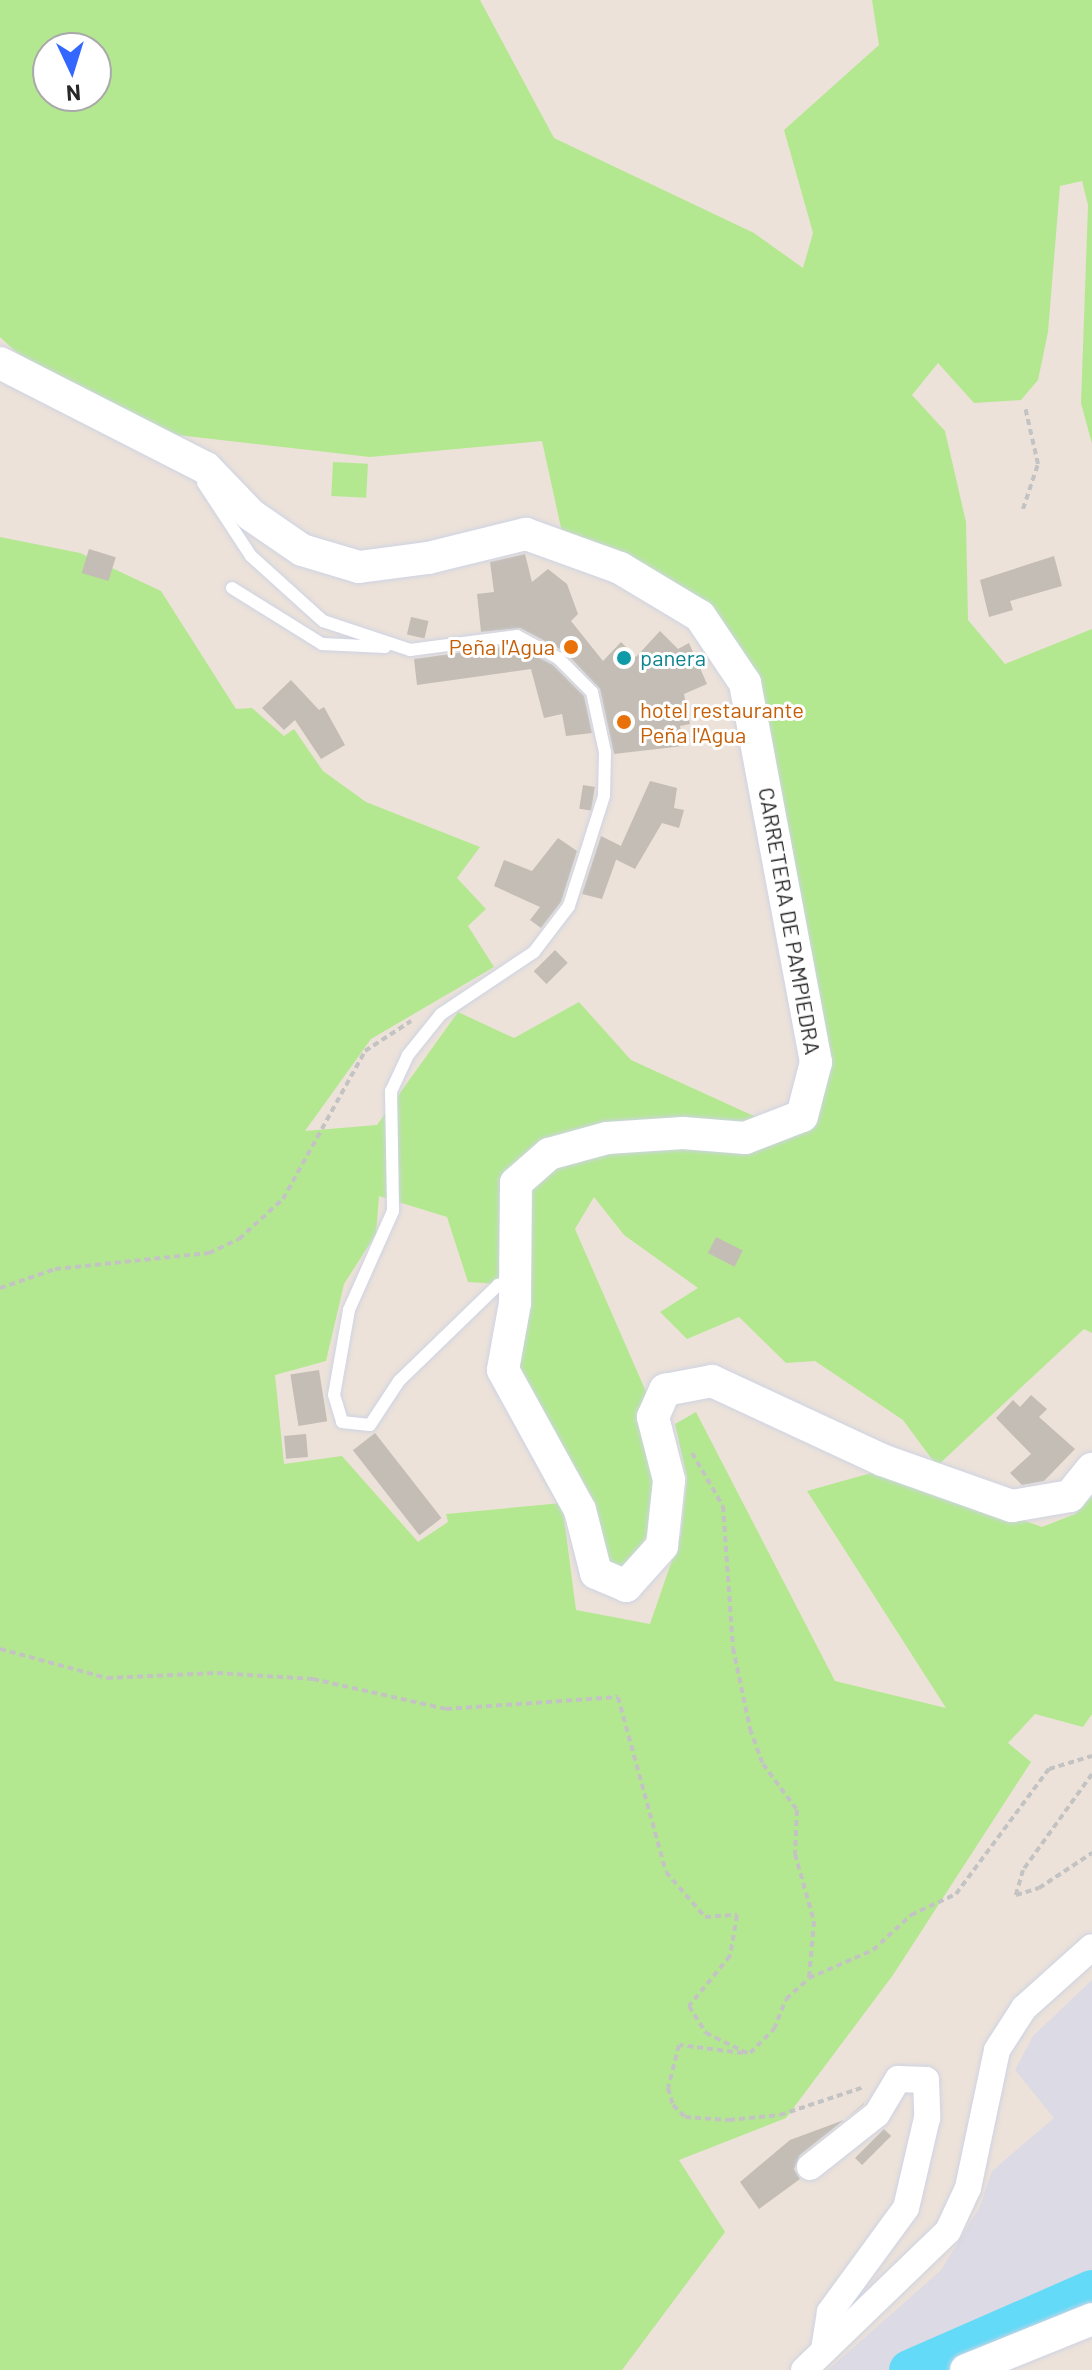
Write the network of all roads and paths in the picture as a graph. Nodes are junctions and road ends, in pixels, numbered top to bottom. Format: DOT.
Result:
graph roads {
  1 [pos="0,363"];
  2 [pos="1025,407"];
  3 [pos="198,464"];
  4 [pos="1023,509"];
  5 [pos="232,588"];
  6 [pos="388,647"];
  7 [pos="453,1001"];
  8 [pos="516,1281"];
  9 [pos="0,1288"];
  10 [pos="686,1445"];
  11 [pos="1092,1469"];
  12 [pos="0,1649"];
  13 [pos="1092,1756"];
  14 [pos="1092,1774"];
  15 [pos="1092,1853"];
  16 [pos="1092,1947"];
  17 [pos="809,1978"];
  18 [pos="749,2054"];
  19 [pos="898,2079"];
  20 [pos="810,2167"];
  21 [pos="1092,2319"];
  22 [pos="824,2351"];
  23 [pos="804,2370"];
  24 [pos="966,2370"];
  1 -- 3 [label="street, CARRETERA DE PAMPIEDRA"];
  2 -- 4 [label="path"];
  3 -- 6 [label="lane"];
  3 -- 8 [label="street, CARRETERA DE PAMPIEDRA"];
  5 -- 6 [label="lane"];
  6 -- 7 [label="lane"];
  7 -- 8 [label="lane"];
  7 -- 9 [label="path"];
  8 -- 11 [label="street, CARRETERA DE PAMPIEDRA"];
  10 -- 17 [label="path"];
  12 -- 18 [label="path"];
  13 -- 17 [label="path"];
  14 -- 15 [label="path"];
  16 -- 22 [label="street"];
  17 -- 18 [label="path"];
  18 -- 19 [label="path"];
  19 -- 20 [label="street"];
  19 -- 22 [label="street"];
  21 -- 24 [label="street"];
  22 -- 23 [label="street"];
}
